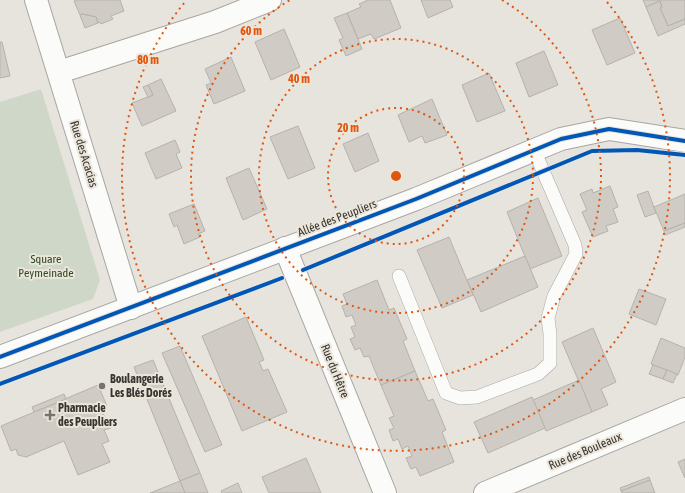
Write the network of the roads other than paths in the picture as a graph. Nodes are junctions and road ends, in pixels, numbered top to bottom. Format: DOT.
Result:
graph roads {
  1 [pos="36,0"];
  2 [pos="270,0"];
  3 [pos="59,72"];
  4 [pos="685,141"];
  5 [pos="534,150"];
  6 [pos="285,248"];
  7 [pos="399,276"];
  8 [pos="131,308"];
  9 [pos="0,358"];
  10 [pos="685,409"];
  11 [pos="385,493"];
  12 [pos="485,493"];
  1 -- 3 [label="street, Rue des Acacias"];
  2 -- 3 [label="street"];
  3 -- 8 [label="street, Rue des Acacias"];
  4 -- 5 [label="street, Allée des Peupliers"];
  5 -- 6 [label="street, Allée des Peupliers"];
  5 -- 7 [label="lane"];
  6 -- 8 [label="street, Allée des Peupliers"];
  6 -- 11 [label="street, Rue du Hêtre"];
  8 -- 9 [label="street, Allée des Peupliers"];
  10 -- 12 [label="street, Rue des Bouleaux"];
}
